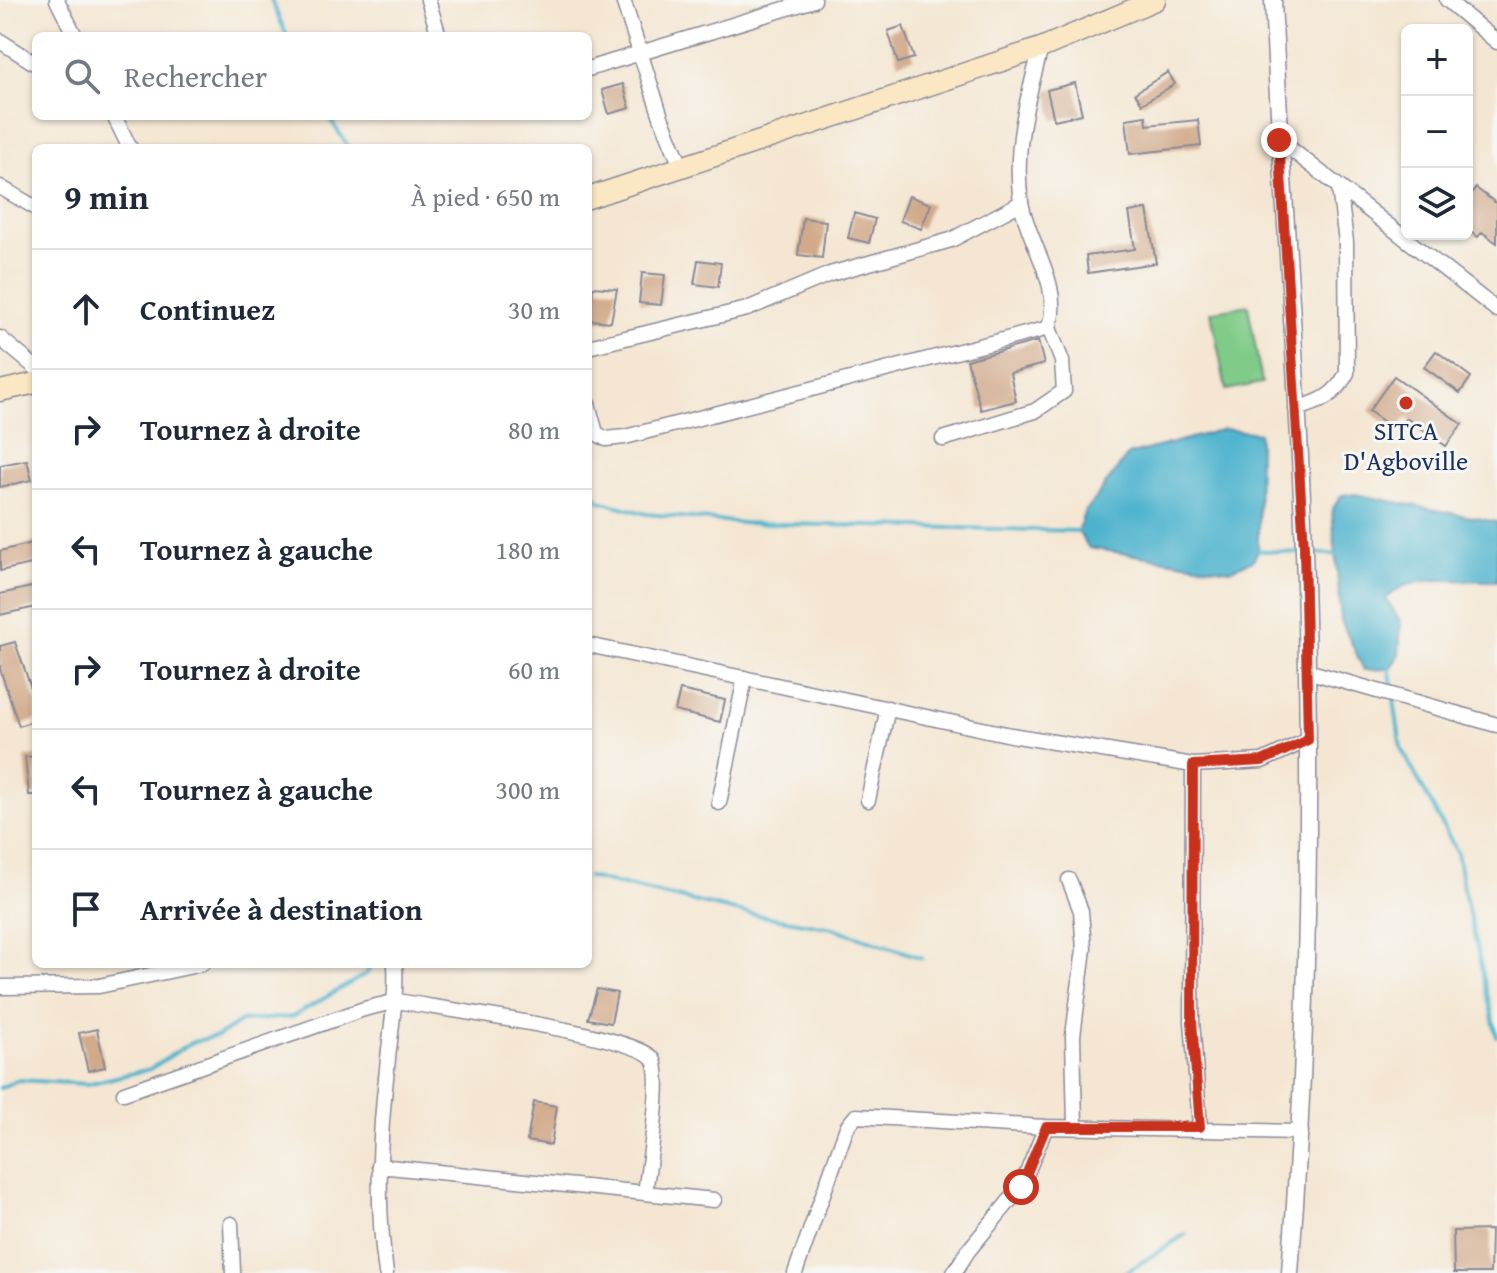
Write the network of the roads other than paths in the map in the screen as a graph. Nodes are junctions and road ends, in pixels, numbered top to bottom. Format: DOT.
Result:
graph roads {
  1 [pos="57,0"];
  2 [pos="428,0"];
  3 [pos="623,0"];
  4 [pos="814,0"];
  5 [pos="1155,0"];
  6 [pos="1273,0"];
  7 [pos="1447,0"];
  8 [pos="73,32"];
  9 [pos="438,32"];
  10 [pos="0,41"];
  11 [pos="1497,42"];
  12 [pos="1041,48"];
  13 [pos="639,53"];
  14 [pos="32,61"];
  15 [pos="592,68"];
  16 [pos="116,120"];
  17 [pos="1279,140"];
  18 [pos="128,144"];
  19 [pos="681,166"];
  20 [pos="0,187"];
  21 [pos="1339,187"];
  22 [pos="592,197"];
  23 [pos="1021,203"];
  24 [pos="32,206"];
  25 [pos="1497,310"];
  26 [pos="1049,328"];
  27 [pos="0,338"];
  28 [pos="592,346"];
  29 [pos="32,365"];
  30 [pos="32,384"];
  31 [pos="0,391"];
  32 [pos="1296,409"];
  33 [pos="592,418"];
  34 [pos="943,439"];
  35 [pos="592,646"];
  36 [pos="1307,671"];
  37 [pos="745,678"];
  38 [pos="888,708"];
  39 [pos="1497,725"];
  40 [pos="1308,740"];
  41 [pos="1193,765"];
  42 [pos="868,800"];
  43 [pos="719,803"];
  44 [pos="1069,880"];
  45 [pos="183,968"];
  46 [pos="395,968"];
  47 [pos="0,987"];
  48 [pos="397,1001"];
  49 [pos="124,1093"];
  50 [pos="1046,1127"];
  51 [pos="1075,1127"];
  52 [pos="1200,1127"];
  53 [pos="1301,1132"];
  54 [pos="379,1166"];
  55 [pos="645,1193"];
  56 [pos="714,1200"];
  57 [pos="231,1224"];
  58 [pos="233,1273"];
  59 [pos="386,1273"];
  60 [pos="795,1273"];
  61 [pos="954,1273"];
  62 [pos="1290,1273"];
  1 -- 8 [label="street"];
  2 -- 9 [label="street"];
  3 -- 13 [label="street"];
  4 -- 13 [label="street"];
  5 -- 12 [label="main road"];
  6 -- 17 [label="street"];
  7 -- 11 [label="street"];
  10 -- 14 [label="street"];
  12 -- 19 [label="main road"];
  12 -- 23 [label="street"];
  13 -- 15 [label="street"];
  13 -- 19 [label="street"];
  16 -- 18 [label="street"];
  17 -- 21 [label="street"];
  17 -- 32 [label="street"];
  19 -- 22 [label="main road"];
  20 -- 24 [label="street"];
  21 -- 25 [label="street"];
  21 -- 32 [label="street"];
  23 -- 26 [label="street"];
  23 -- 28 [label="street"];
  26 -- 33 [label="street"];
  26 -- 34 [label="street"];
  27 -- 29 [label="street"];
  30 -- 31 [label="main road"];
  32 -- 36 [label="street"];
  35 -- 37 [label="street"];
  36 -- 39 [label="street"];
  36 -- 40 [label="street"];
  37 -- 38 [label="street"];
  37 -- 43 [label="street"];
  38 -- 41 [label="street"];
  38 -- 42 [label="street"];
  40 -- 41 [label="street"];
  40 -- 53 [label="street"];
  41 -- 52 [label="street"];
  44 -- 51 [label="street"];
  45 -- 47 [label="street"];
  46 -- 48 [label="street"];
  48 -- 49 [label="street"];
  48 -- 54 [label="street"];
  48 -- 55 [label="street"];
  50 -- 51 [label="street"];
  50 -- 60 [label="street"];
  50 -- 61 [label="street"];
  51 -- 52 [label="street"];
  52 -- 53 [label="street"];
  53 -- 62 [label="street"];
  54 -- 55 [label="street"];
  54 -- 59 [label="street"];
  55 -- 56 [label="street"];
  57 -- 58 [label="street"];
}
